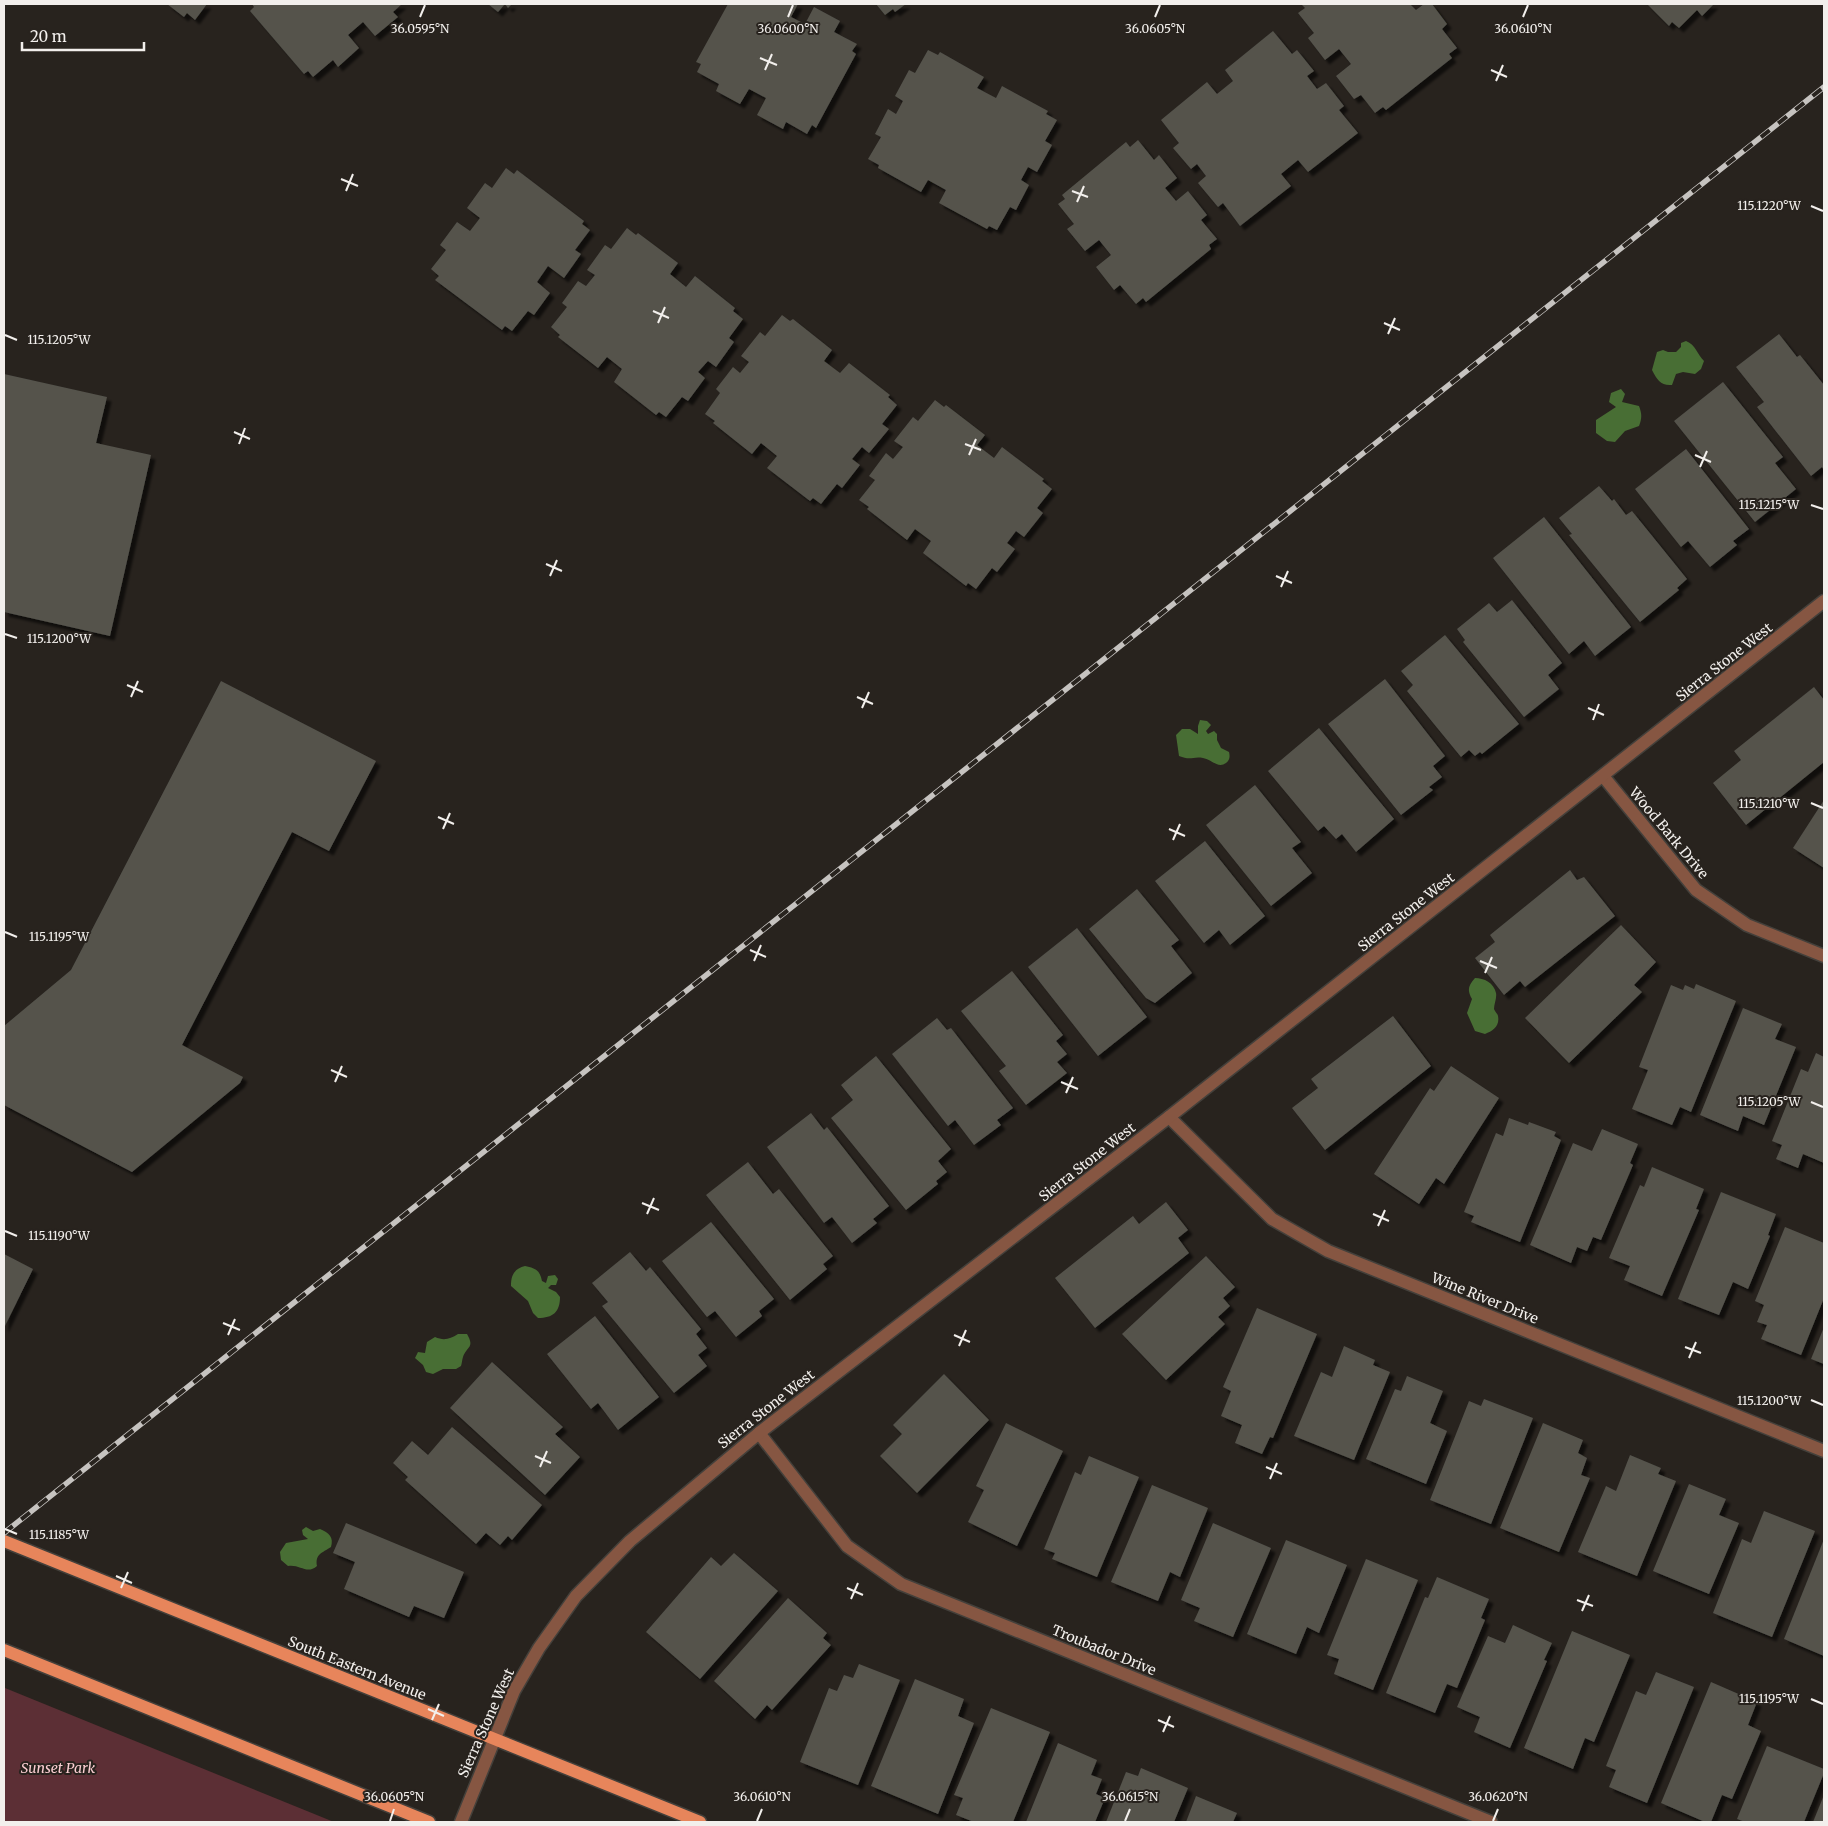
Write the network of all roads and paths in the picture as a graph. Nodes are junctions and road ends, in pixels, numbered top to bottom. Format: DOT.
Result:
graph roads {
  1 [pos="1824,602"];
  2 [pos="1603,776"];
  3 [pos="1824,956"];
  4 [pos="1169,1117"];
  5 [pos="759,1433"];
  6 [pos="1824,1451"];
  7 [pos="4,1541"];
  8 [pos="4,1650"];
  9 [pos="494,1739"];
  10 [pos="429,1822"];
  11 [pos="461,1822"];
  12 [pos="700,1822"];
  13 [pos="1491,1822"];
  1 -- 2 [label="street, Sierra Stone West"];
  2 -- 3 [label="street, Wood Bark Drive"];
  2 -- 4 [label="street, Sierra Stone West"];
  4 -- 5 [label="street, Sierra Stone West"];
  4 -- 6 [label="street, Wine River Drive"];
  5 -- 9 [label="street, Sierra Stone West"];
  5 -- 13 [label="street, Troubador Drive"];
  7 -- 9 [label="main road, South Eastern Avenue"];
  8 -- 10 [label="main road"];
  9 -- 11 [label="street, Sierra Stone West"];
  9 -- 12 [label="main road, South Eastern Avenue"];
}
